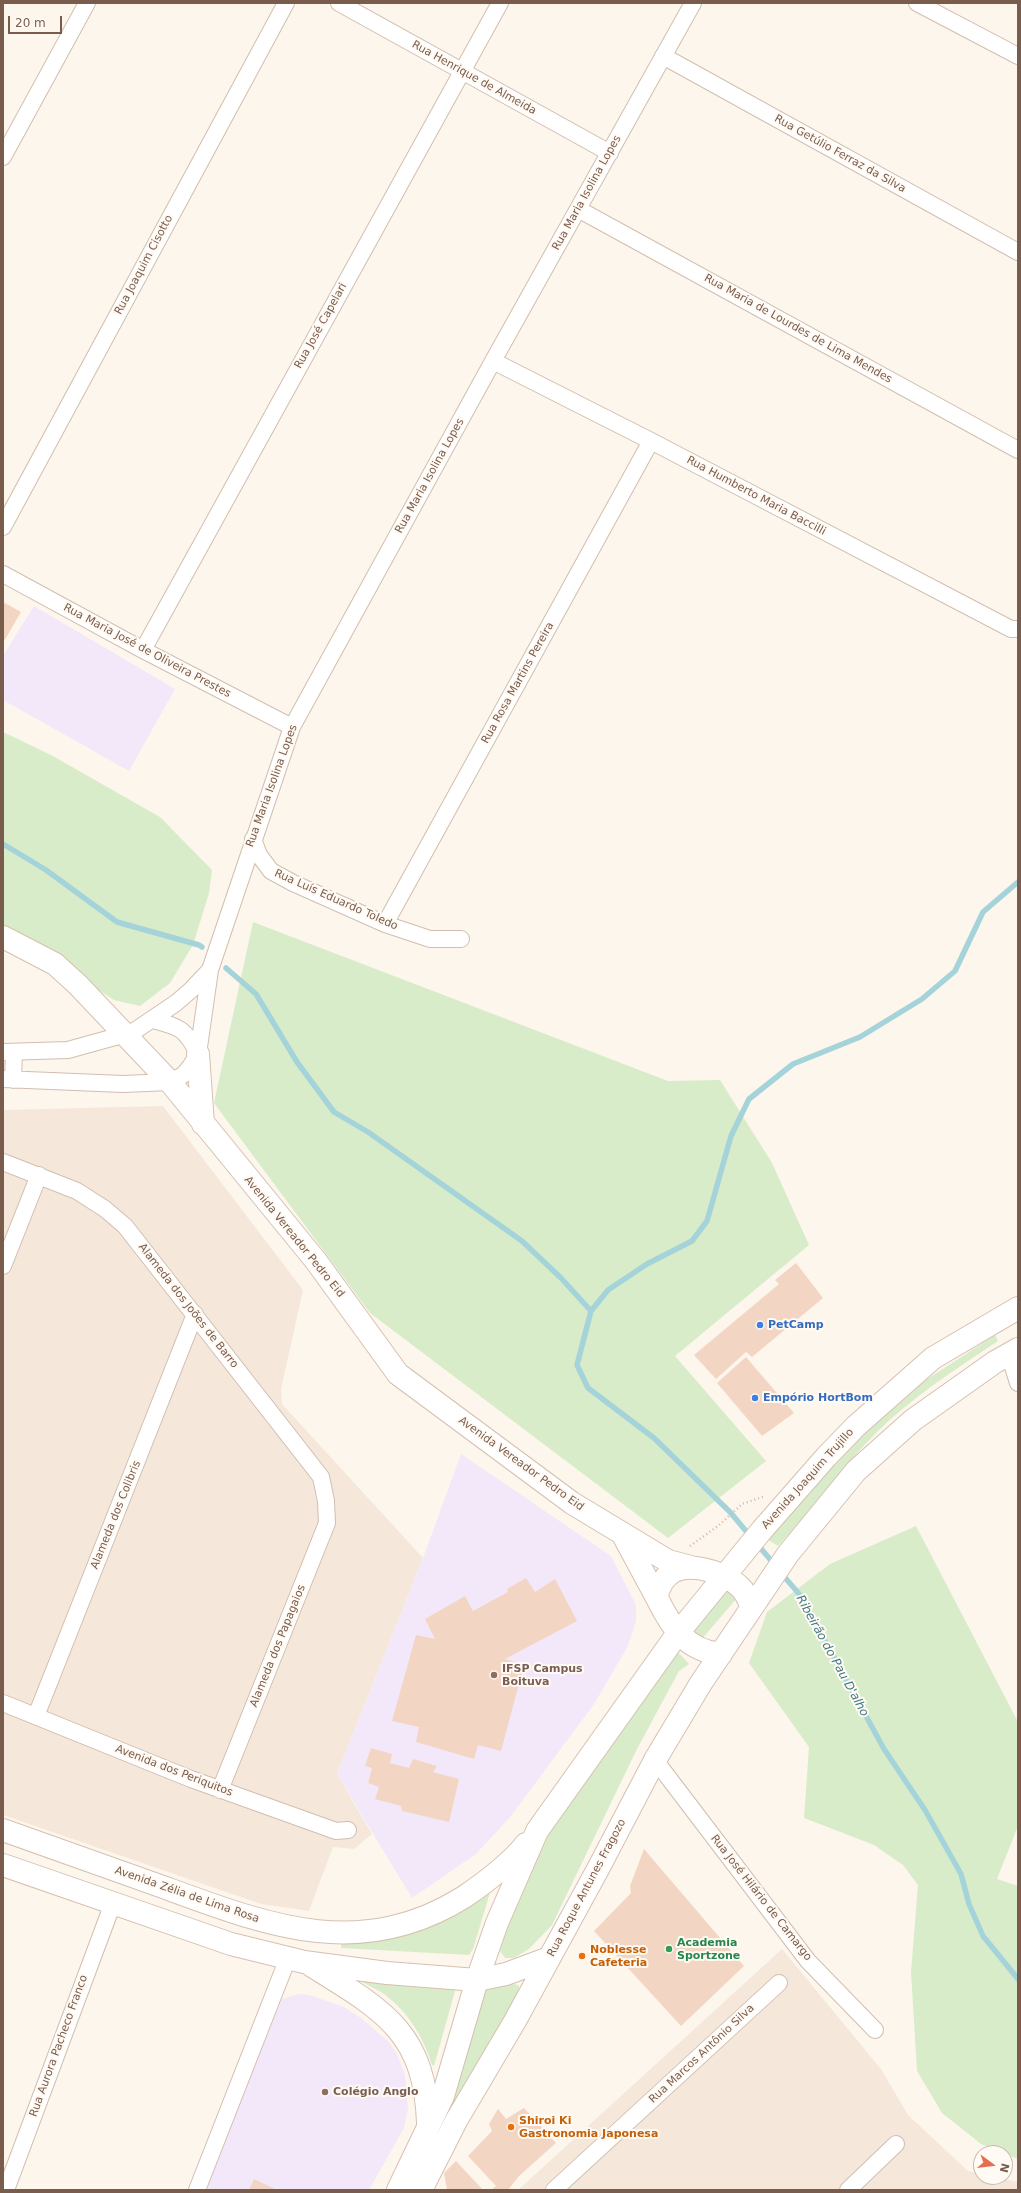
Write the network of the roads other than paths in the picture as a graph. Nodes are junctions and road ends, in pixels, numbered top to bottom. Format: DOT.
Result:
graph roads {
  1 [pos="87,3"];
  2 [pos="286,3"];
  3 [pos="339,3"];
  4 [pos="500,3"];
  5 [pos="693,3"];
  6 [pos="917,3"];
  7 [pos="663,56"];
  8 [pos="1018,56"];
  9 [pos="462,71"];
  10 [pos="610,153"];
  11 [pos="3,157"];
  12 [pos="578,209"];
  13 [pos="1018,252"];
  14 [pos="493,361"];
  15 [pos="651,441"];
  16 [pos="1018,450"];
  17 [pos="3,528"];
  18 [pos="3,574"];
  19 [pos="1018,629"];
  20 [pos="143,650"];
  21 [pos="292,727"];
  22 [pos="253,839"];
  23 [pos="385,924"];
  24 [pos="3,937"];
  25 [pos="461,939"];
  26 [pos="210,970"];
  27 [pos="153,1020"];
  28 [pos="125,1034"];
  29 [pos="8,1052"];
  30 [pos="198,1054"];
  31 [pos="8,1079"];
  32 [pos="170,1082"];
  33 [pos="203,1124"];
  34 [pos="3,1162"];
  35 [pos="39,1175"];
  36 [pos="3,1266"];
  37 [pos="1018,1308"];
  38 [pos="195,1314"];
  39 [pos="1014,1352"];
  40 [pos="1018,1383"];
  41 [pos="326,1501"];
  42 [pos="622,1534"];
  43 [pos="691,1567"];
  44 [pos="729,1571"];
  45 [pos="656,1598"];
  46 [pos="757,1600"];
  47 [pos="678,1633"];
  48 [pos="721,1654"];
  49 [pos="3,1703"];
  50 [pos="36,1716"];
  51 [pos="655,1760"];
  52 [pos="220,1790"];
  53 [pos="3,1830"];
  54 [pos="348,1830"];
  55 [pos="537,1831"];
  56 [pos="3,1865"];
  57 [pos="113,1903"];
  58 [pos="549,1958"];
  59 [pos="296,1960"];
  60 [pos="477,1980"];
  61 [pos="779,1983"];
  62 [pos="875,2030"];
  63 [pos="429,2128"];
  64 [pos="896,2144"];
  65 [pos="415,2186"];
  66 [pos="6,2190"];
  67 [pos="197,2190"];
  68 [pos="554,2190"];
  69 [pos="848,2190"];
  1 -- 11 [label="street"];
  2 -- 17 [label="street, Rua Joaquim Cisotto"];
  3 -- 9 [label="street, Rua Henrique de Almeida"];
  4 -- 9 [label="street, Rua José Capelari"];
  5 -- 7 [label="street, Rua Maria Isolina Lopes"];
  6 -- 8 [label="street"];
  7 -- 10 [label="street, Rua Maria Isolina Lopes"];
  7 -- 13 [label="street, Rua Getúlio Ferraz da Silva"];
  9 -- 10 [label="street, Rua Henrique de Almeida"];
  9 -- 20 [label="street, Rua José Capelari"];
  10 -- 12 [label="street, Rua Maria Isolina Lopes"];
  12 -- 14 [label="street, Rua Maria Isolina Lopes"];
  12 -- 16 [label="street, Rua Maria de Lourdes de Lima Mendes"];
  14 -- 15 [label="street, Rua Humberto Maria Baccilli"];
  14 -- 21 [label="street, Rua Maria Isolina Lopes"];
  15 -- 19 [label="street, Rua Humberto Maria Baccilli"];
  15 -- 23 [label="street, Rua Rosa Martins Pereira"];
  18 -- 20 [label="street, Rua Maria José de Oliveira Prestes"];
  20 -- 21 [label="street, Rua Maria José de Oliveira Prestes"];
  21 -- 22 [label="street, Rua Maria Isolina Lopes"];
  22 -- 23 [label="street, Rua Luís Eduardo Toledo"];
  22 -- 26 [label="street, Rua Maria Isolina Lopes"];
  23 -- 25 [label="street, Rua Luís Eduardo Toledo"];
  24 -- 28 [label="main road, Avenida Vereador Pedro Eid"];
  26 -- 27 [label="street, Rua Maria Isolina Lopes"];
  26 -- 30 [label="street, Rua Maria Isolina Lopes"];
  27 -- 28 [label="street, Rua Maria Isolina Lopes"];
  27 -- 30 [label="street"];
  28 -- 29 [label="street, Rua Maria Isolina Lopes"];
  28 -- 32 [label="main road, Avenida Vereador Pedro Eid"];
  29 -- 31 [label="street"];
  30 -- 32 [label="street"];
  30 -- 33 [label="main road"];
  31 -- 32 [label="street"];
  32 -- 33 [label="main road, Avenida Vereador Pedro Eid"];
  33 -- 42 [label="main road, Avenida Vereador Pedro Eid"];
  34 -- 35 [label="street, Alameda dos Joões de Barro"];
  35 -- 36 [label="street"];
  35 -- 38 [label="street, Alameda dos Joões de Barro"];
  37 -- 44 [label="main road, Avenida Joaquim Trujillo"];
  38 -- 41 [label="street, Alameda dos Joões de Barro"];
  38 -- 50 [label="street, Alameda dos Colibris"];
  39 -- 40 [label="street"];
  39 -- 46 [label="main road"];
  41 -- 52 [label="street, Alameda dos Papagaios"];
  42 -- 43 [label="main road, Avenida Vereador Pedro Eid"];
  42 -- 45 [label="main road"];
  43 -- 44 [label="main road, Avenida Vereador Pedro Eid"];
  43 -- 45 [label="main road"];
  44 -- 46 [label="main road, Avenida Vereador Pedro Eid"];
  44 -- 47 [label="main road, Avenida Joaquim Trujillo"];
  45 -- 47 [label="main road"];
  46 -- 48 [label="main road, Rua Roque Antunes Fragozo"];
  47 -- 48 [label="main road"];
  47 -- 55 [label="main road, Rua Roque Antunes Fragozo"];
  48 -- 51 [label="main road, Rua Roque Antunes Fragozo"];
  49 -- 50 [label="street, Avenida dos Periquitos"];
  50 -- 52 [label="street, Avenida dos Periquitos"];
  51 -- 58 [label="main road, Rua Roque Antunes Fragozo"];
  51 -- 62 [label="street, Rua José Hilário de Camargo"];
  52 -- 54 [label="street, Avenida dos Periquitos"];
  53 -- 55 [label="main road, Avenida Zélia de Lima Rosa"];
  55 -- 60 [label="main road, Rua Roque Antunes Fragozo"];
  56 -- 57 [label="main road"];
  57 -- 59 [label="main road"];
  57 -- 66 [label="street, Rua Aurora Pacheco Franco"];
  58 -- 60 [label="main road"];
  58 -- 65 [label="main road, Rua Roque Antunes Fragozo"];
  59 -- 60 [label="main road"];
  59 -- 63 [label="main road"];
  59 -- 67 [label="street"];
  60 -- 63 [label="main road, Rua Roque Antunes Fragozo"];
  61 -- 68 [label="street, Rua Marcos Antônio Silva"];
  63 -- 65 [label="main road, Rua Roque Antunes Fragozo"];
  64 -- 69 [label="street"];
}
